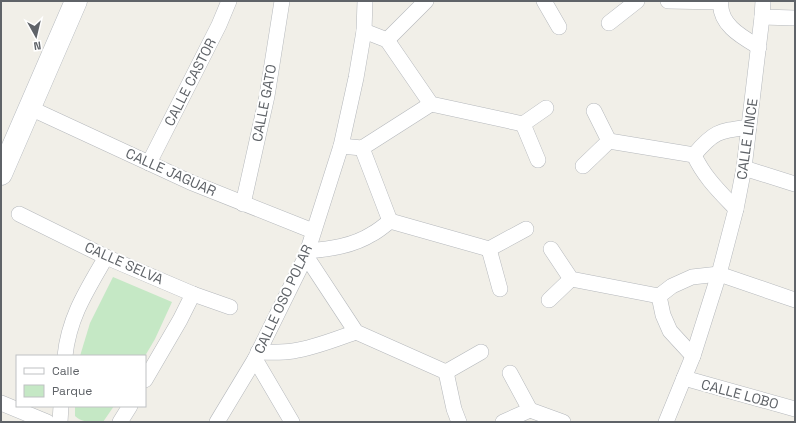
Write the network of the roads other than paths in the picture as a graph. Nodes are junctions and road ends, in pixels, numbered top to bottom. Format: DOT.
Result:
graph roads {
  1 [pos="76,1"];
  2 [pos="228,1"];
  3 [pos="282,1"];
  4 [pos="365,1"];
  5 [pos="426,1"];
  6 [pos="544,1"];
  7 [pos="637,1"];
  8 [pos="668,1"];
  9 [pos="763,1"];
  10 [pos="720,2"];
  11 [pos="762,17"];
  12 [pos="795,18"];
  13 [pos="609,22"];
  14 [pos="559,26"];
  15 [pos="364,31"];
  16 [pos="387,40"];
  17 [pos="759,47"];
  18 [pos="431,104"];
  19 [pos="30,108"];
  20 [pos="546,108"];
  21 [pos="594,111"];
  22 [pos="523,124"];
  23 [pos="750,127"];
  24 [pos="609,141"];
  25 [pos="341,146"];
  26 [pos="362,148"];
  27 [pos="694,155"];
  28 [pos="538,160"];
  29 [pos="149,163"];
  30 [pos="583,166"];
  31 [pos="744,168"];
  32 [pos="1,174"];
  33 [pos="795,184"];
  34 [pos="243,204"];
  35 [pos="736,209"];
  36 [pos="20,214"];
  37 [pos="390,221"];
  38 [pos="526,229"];
  39 [pos="313,231"];
  40 [pos="489,249"];
  41 [pos="551,249"];
  42 [pos="307,253"];
  43 [pos="106,257"];
  44 [pos="719,274"];
  45 [pos="571,279"];
  46 [pos="500,289"];
  47 [pos="193,294"];
  48 [pos="660,296"];
  49 [pos="549,300"];
  50 [pos="795,300"];
  51 [pos="230,307"];
  52 [pos="356,332"];
  53 [pos="481,352"];
  54 [pos="65,355"];
  55 [pos="256,355"];
  56 [pos="693,356"];
  57 [pos="446,372"];
  58 [pos="510,373"];
  59 [pos="146,378"];
  60 [pos="684,378"];
  61 [pos="1,403"];
  62 [pos="60,407"];
  63 [pos="129,407"];
  64 [pos="795,409"];
  65 [pos="530,410"];
  66 [pos="47,422"];
  67 [pos="60,422"];
  68 [pos="120,422"];
  69 [pos="216,422"];
  70 [pos="292,422"];
  71 [pos="458,422"];
  72 [pos="503,422"];
  73 [pos="563,422"];
  74 [pos="666,422"];
  1 -- 19 [label="street"];
  2 -- 29 [label="street, CALLE CASTOR"];
  3 -- 34 [label="street, CALLE GATO"];
  4 -- 15 [label="street, CALLE OSO POLAR"];
  5 -- 16 [label="street"];
  6 -- 14 [label="street"];
  7 -- 13 [label="street"];
  8 -- 10 [label="street"];
  9 -- 11 [label="street, CALLE LINCE"];
  10 -- 17 [label="street"];
  11 -- 12 [label="street"];
  11 -- 17 [label="street, CALLE LINCE"];
  15 -- 16 [label="street"];
  15 -- 25 [label="street, CALLE OSO POLAR"];
  16 -- 18 [label="street"];
  17 -- 23 [label="street, CALLE LINCE"];
  18 -- 22 [label="street"];
  18 -- 26 [label="street"];
  19 -- 29 [label="street, CALLE JAGUAR"];
  19 -- 32 [label="street"];
  20 -- 22 [label="street"];
  21 -- 24 [label="street"];
  22 -- 28 [label="street"];
  23 -- 27 [label="street"];
  23 -- 31 [label="street, CALLE LINCE"];
  24 -- 27 [label="street"];
  24 -- 30 [label="street"];
  25 -- 26 [label="street"];
  25 -- 39 [label="street, CALLE OSO POLAR"];
  26 -- 37 [label="street"];
  27 -- 35 [label="street"];
  29 -- 34 [label="street, CALLE JAGUAR"];
  31 -- 33 [label="street"];
  31 -- 35 [label="street, CALLE LINCE"];
  34 -- 39 [label="street, CALLE JAGUAR"];
  35 -- 44 [label="street, CALLE LINCE"];
  36 -- 43 [label="street, CALLE SELVA"];
  37 -- 40 [label="street"];
  37 -- 42 [label="street"];
  38 -- 40 [label="street"];
  39 -- 42 [label="street, CALLE OSO POLAR"];
  40 -- 46 [label="street"];
  41 -- 45 [label="street"];
  42 -- 52 [label="street"];
  42 -- 55 [label="street, CALLE OSO POLAR"];
  43 -- 47 [label="street, CALLE SELVA"];
  43 -- 54 [label="street"];
  44 -- 48 [label="street"];
  44 -- 50 [label="street"];
  44 -- 56 [label="street, CALLE LINCE"];
  45 -- 48 [label="street"];
  45 -- 49 [label="street"];
  47 -- 51 [label="street, CALLE SELVA"];
  47 -- 59 [label="street"];
  48 -- 56 [label="street"];
  52 -- 55 [label="street"];
  52 -- 57 [label="street"];
  53 -- 57 [label="street"];
  55 -- 69 [label="street, CALLE OSO POLAR"];
  55 -- 70 [label="street"];
  56 -- 60 [label="street, CALLE LINCE"];
  57 -- 71 [label="street"];
  58 -- 65 [label="street"];
  60 -- 64 [label="street, CALLE LOBO"];
  60 -- 74 [label="street, CALLE LINCE"];
  61 -- 66 [label="street"];
  62 -- 67 [label="street"];
  63 -- 68 [label="street"];
  65 -- 72 [label="street"];
  65 -- 73 [label="street"];
}
